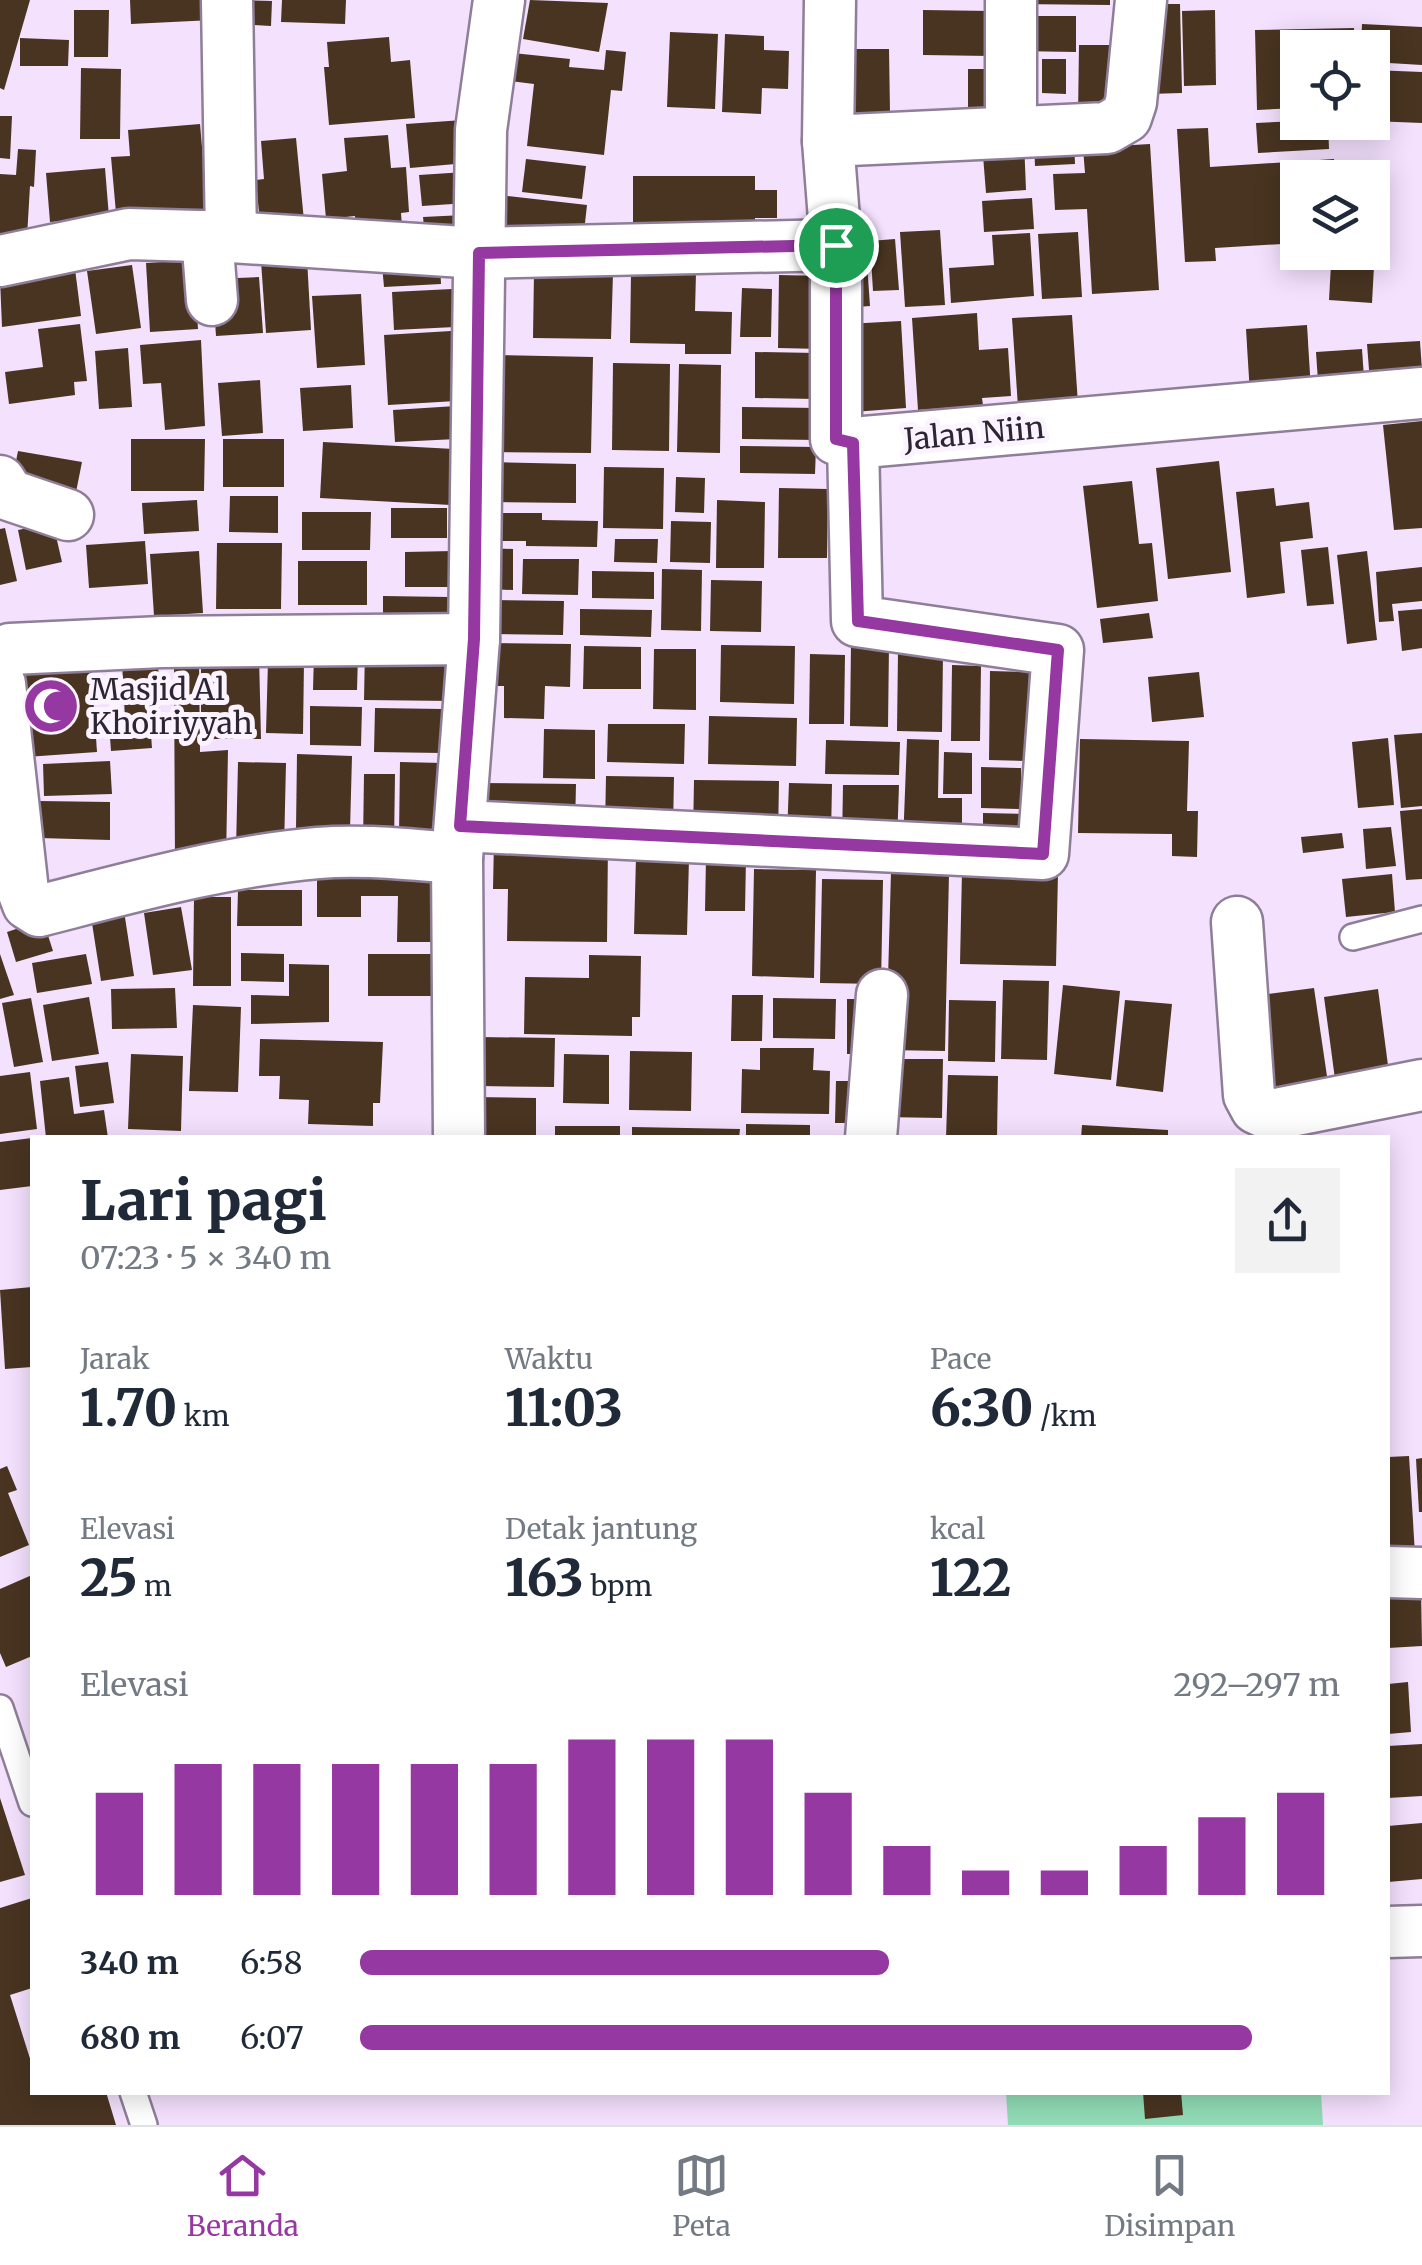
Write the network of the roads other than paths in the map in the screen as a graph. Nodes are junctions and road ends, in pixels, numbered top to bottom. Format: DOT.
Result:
graph roads {
  1 [pos="227,0"];
  2 [pos="498,0"];
  3 [pos="830,0"];
  4 [pos="1011,0"];
  5 [pos="1141,0"];
  6 [pos="1011,132"];
  7 [pos="828,140"];
  8 [pos="219,236"];
  9 [pos="836,245"];
  10 [pos="479,253"];
  11 [pos="0,261"];
  12 [pos="212,300"];
  13 [pos="1422,394"];
  14 [pos="853,443"];
  15 [pos="0,481"];
  16 [pos="68,515"];
  17 [pos="474,639"];
  18 [pos="1,661"];
  19 [pos="459,842"];
  20 [pos="1422,918"];
  21 [pos="1237,922"];
  22 [pos="1353,937"];
  23 [pos="882,995"];
  24 [pos="1422,1085"];
  25 [pos="459,1135"];
  26 [pos="871,1135"];
  27 [pos="1390,1572"];
  28 [pos="1422,1573"];
  29 [pos="1,1715"];
  30 [pos="30,1796"];
  31 [pos="1390,1932"];
  32 [pos="1422,1932"];
  33 [pos="133,2095"];
  34 [pos="144,2125"];
  1 -- 8 [label="street"];
  2 -- 10 [label="street"];
  3 -- 7 [label="street"];
  4 -- 6 [label="street"];
  5 -- 6 [label="street"];
  6 -- 7 [label="street"];
  7 -- 9 [label="street"];
  8 -- 10 [label="street"];
  8 -- 11 [label="street"];
  8 -- 12 [label="street"];
  9 -- 10 [label="street"];
  9 -- 14 [label="street"];
  10 -- 17 [label="street"];
  13 -- 14 [label="street, Jalan Niin"];
  14 -- 19 [label="street"];
  15 -- 16 [label="street"];
  17 -- 18 [label="street"];
  17 -- 19 [label="street"];
  18 -- 19 [label="street"];
  19 -- 25 [label="street"];
  20 -- 22 [label="lane"];
  21 -- 24 [label="street"];
  23 -- 26 [label="street"];
  27 -- 28 [label="street"];
  29 -- 30 [label="lane"];
  31 -- 32 [label="street"];
  33 -- 34 [label="lane"];
}
